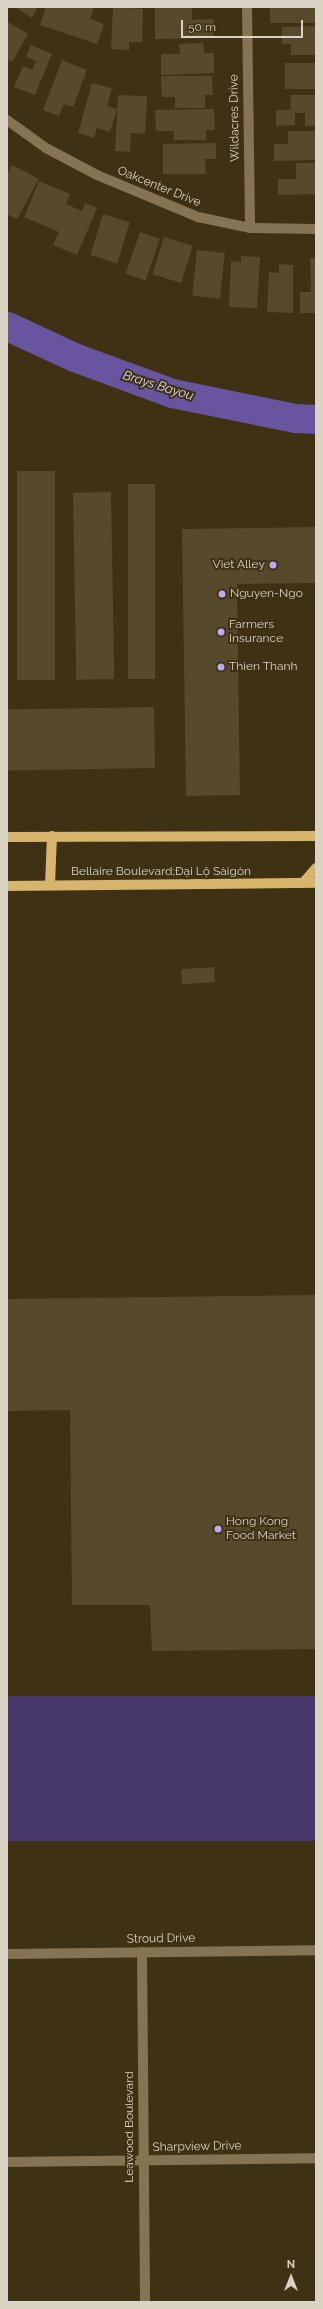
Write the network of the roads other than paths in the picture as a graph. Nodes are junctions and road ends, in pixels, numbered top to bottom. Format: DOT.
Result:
graph roads {
  1 [pos="247,7"];
  2 [pos="7,120"];
  3 [pos="250,228"];
  4 [pos="316,229"];
  5 [pos="52,836"];
  6 [pos="316,836"];
  7 [pos="7,837"];
  8 [pos="316,868"];
  9 [pos="304,883"];
  10 [pos="316,883"];
  11 [pos="50,885"];
  12 [pos="7,886"];
  13 [pos="316,1950"];
  14 [pos="142,1952"];
  15 [pos="7,1954"];
  16 [pos="316,2158"];
  17 [pos="143,2160"];
  18 [pos="7,2162"];
  19 [pos="145,2302"];
  1 -- 3 [label="street, Wildacres Drive"];
  2 -- 3 [label="street, Oakcenter Drive"];
  3 -- 4 [label="street, Oakcenter Drive"];
  5 -- 6 [label="main road"];
  5 -- 7 [label="main road"];
  5 -- 11 [label="main road"];
  8 -- 9 [label="main road"];
  9 -- 10 [label="main road, Bellaire Boulevard;Đại Lộ Sàigòn"];
  9 -- 11 [label="main road, Bellaire Boulevard;Đại Lộ Sàigòn"];
  11 -- 12 [label="main road, Bellaire Boulevard;Đại Lộ Sàigòn"];
  13 -- 14 [label="street, Stroud Drive"];
  14 -- 15 [label="street, Stroud Drive"];
  14 -- 17 [label="street, Leawood Boulevard"];
  16 -- 17 [label="street, Sharpview Drive"];
  17 -- 18 [label="street, Sharpview Drive"];
  17 -- 19 [label="street, Leawood Boulevard"];
}
